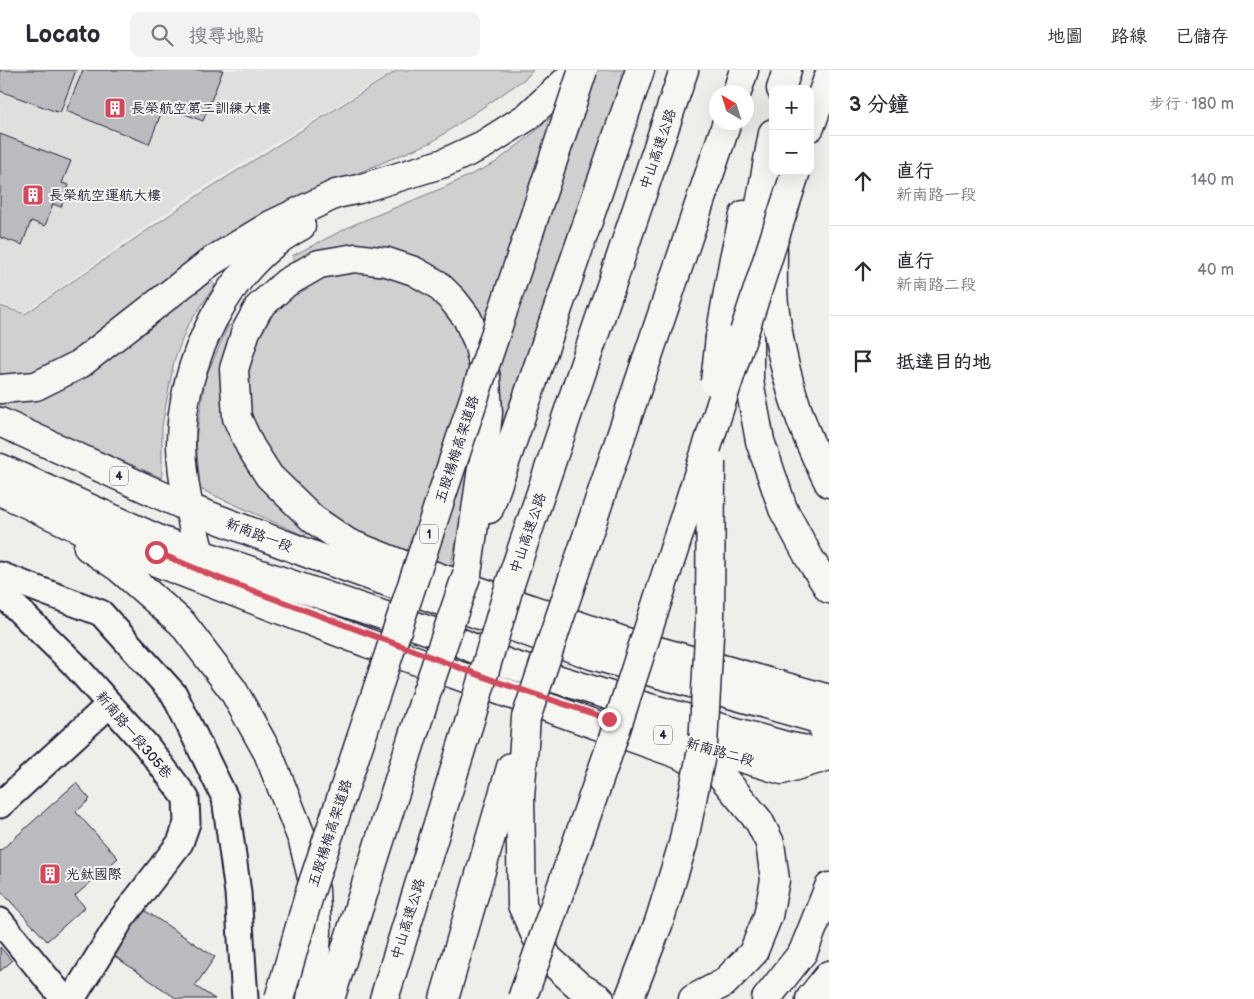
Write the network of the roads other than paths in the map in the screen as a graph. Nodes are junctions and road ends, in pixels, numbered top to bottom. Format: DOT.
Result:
graph roads {
  1 [pos="578,70"];
  2 [pos="583,70"];
  3 [pos="640,70"];
  4 [pos="684,70"];
  5 [pos="744,70"];
  6 [pos="787,70"];
  7 [pos="829,76"];
  8 [pos="739,85"];
  9 [pos="781,85"];
  10 [pos="814,116"];
  11 [pos="769,127"];
  12 [pos="724,130"];
  13 [pos="769,155"];
  14 [pos="778,175"];
  15 [pos="795,175"];
  16 [pos="359,189"];
  17 [pos="0,389"];
  18 [pos="0,422"];
  19 [pos="0,468"];
  20 [pos="0,482"];
  21 [pos="829,484"];
  22 [pos="0,491"];
  23 [pos="0,502"];
  24 [pos="189,508"];
  25 [pos="200,554"];
  26 [pos="467,574"];
  27 [pos="0,575"];
  28 [pos="829,589"];
  29 [pos="0,592"];
  30 [pos="502,672"];
  31 [pos="109,706"];
  32 [pos="526,718"];
  33 [pos="827,720"];
  34 [pos="829,755"];
  35 [pos="0,805"];
  36 [pos="829,887"];
  37 [pos="0,921"];
  38 [pos="829,976"];
  39 [pos="64,999"];
  40 [pos="72,999"];
  41 [pos="245,999"];
  42 [pos="279,999"];
  43 [pos="311,999"];
  44 [pos="330,999"];
  45 [pos="384,999"];
  46 [pos="444,999"];
  47 [pos="522,999"];
  48 [pos="600,999"];
  49 [pos="629,999"];
  50 [pos="693,999"];
  51 [pos="766,999"];
  52 [pos="810,999"];
  1 -- 16 [label="main road"];
  2 -- 42 [label="main road, 五股楊梅高架道路 / 1, bridge"];
  3 -- 26 [label="main road"];
  4 -- 45 [label="main road, 中山高速公路, bridge"];
  5 -- 8 [label="main road"];
  6 -- 9 [label="main road"];
  7 -- 10 [label="main road"];
  11 -- 49 [label="main road, bridge"];
  12 -- 32 [label="main road, bridge"];
  13 -- 28 [label="main road"];
  14 -- 21 [label="main road"];
  15 -- 47 [label="main road, bridge"];
  16 -- 17 [label="main road"];
  16 -- 24 [label="main road"];
  18 -- 24 [label="main road, 新南路一段 / 4"];
  19 -- 25 [label="main road, 4"];
  20 -- 30 [label="main road, 4"];
  22 -- 50 [label="main road"];
  23 -- 43 [label="main road"];
  24 -- 25 [label="main road"];
  24 -- 33 [label="main road, 新南路一段 / 4"];
  25 -- 30 [label="main road, 4"];
  26 -- 33 [label="main road"];
  26 -- 44 [label="main road, bridge"];
  27 -- 41 [label="street"];
  29 -- 31 [label="street, 新南路一段305巷"];
  30 -- 34 [label="main road, 新南路二段 / 4"];
  30 -- 34 [label="main road, 新南路二段 / 4"];
  31 -- 35 [label="street"];
  31 -- 40 [label="street, 新南路一段305巷"];
  32 -- 46 [label="main road"];
  32 -- 48 [label="main road"];
  36 -- 51 [label="main road"];
  37 -- 39 [label="street"];
  38 -- 52 [label="main road"];
}
